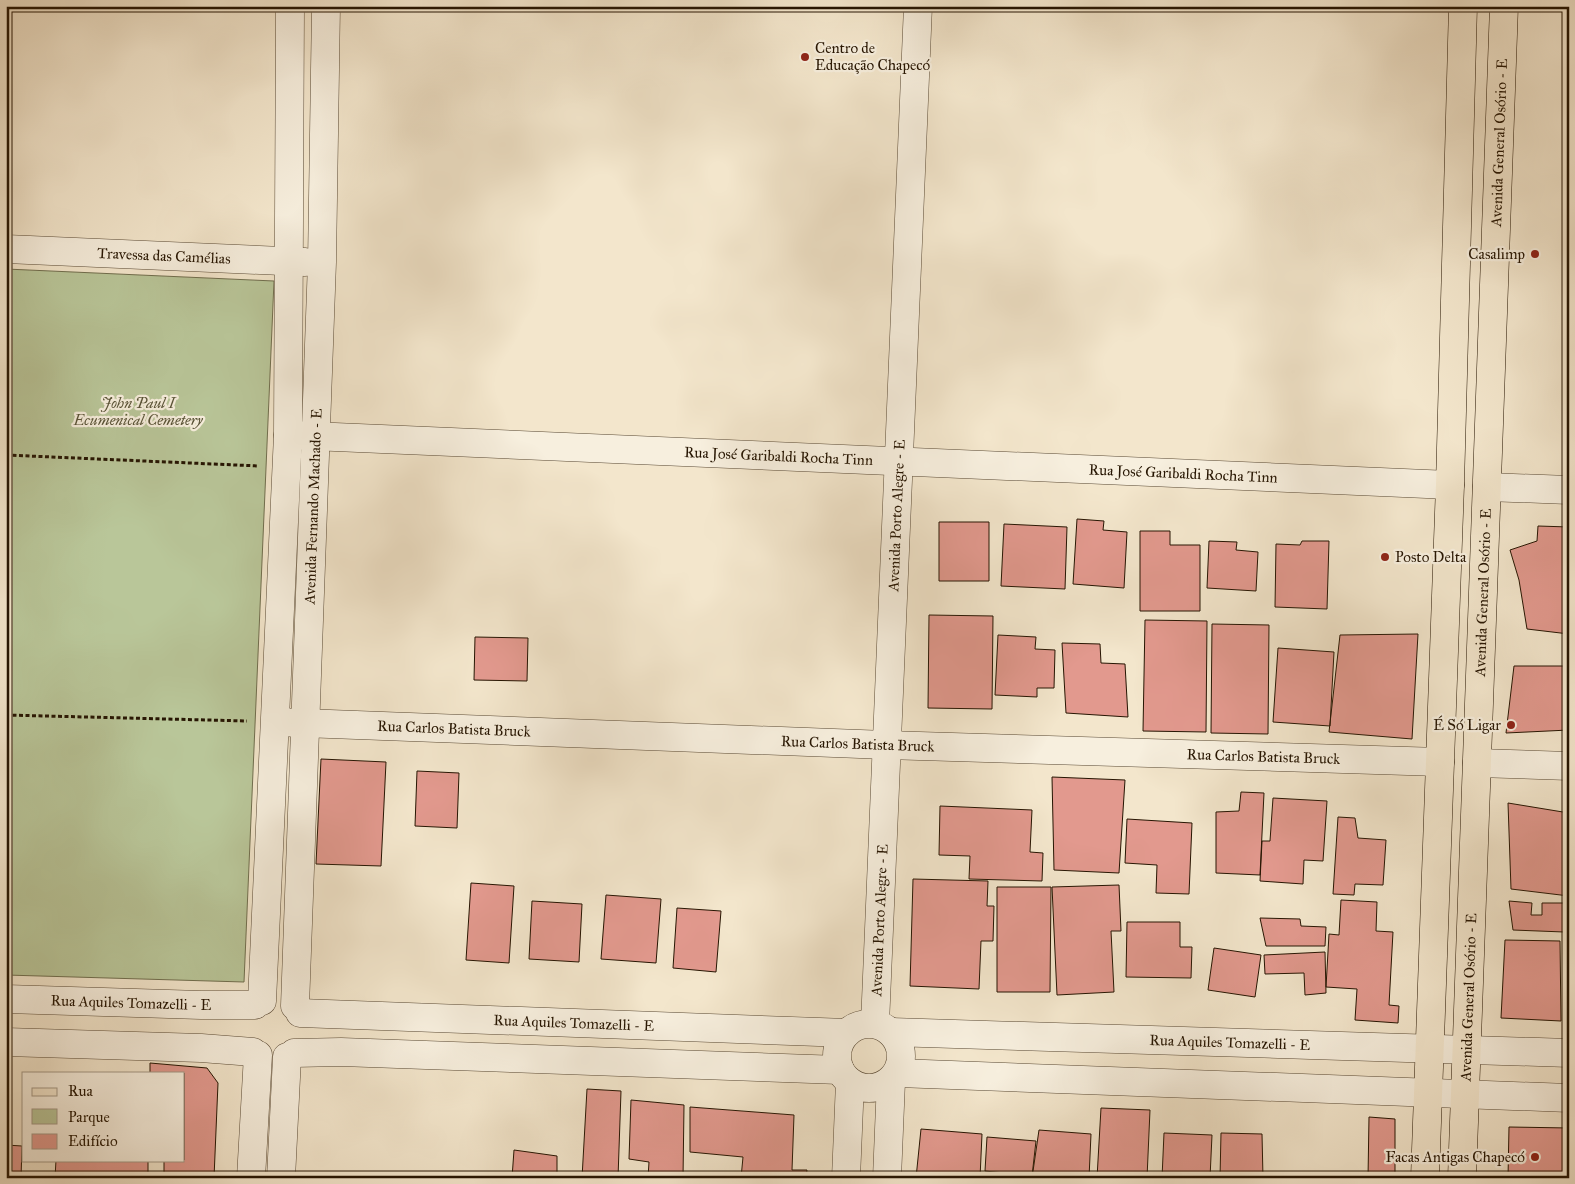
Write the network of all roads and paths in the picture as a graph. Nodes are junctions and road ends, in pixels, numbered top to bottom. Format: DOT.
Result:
graph roads {
  1 [pos="290,6"];
  2 [pos="326,6"];
  3 [pos="918,6"];
  4 [pos="1463,6"];
  5 [pos="1504,6"];
  6 [pos="1458,204"];
  7 [pos="1497,205"];
  8 [pos="6,249"];
  9 [pos="288,262"];
  10 [pos="322,262"];
  11 [pos="302,436"];
  12 [pos="6,455"];
  13 [pos="898,462"];
  14 [pos="287,467"];
  15 [pos="1450,485"];
  16 [pos="1487,486"];
  17 [pos="1569,490"];
  18 [pos="6,715"];
  19 [pos="276,722"];
  20 [pos="305,723"];
  21 [pos="886,745"];
  22 [pos="1440,762"];
  23 [pos="1477,764"];
  24 [pos="1569,766"];
  25 [pos="6,999"];
  26 [pos="258,1003"];
  27 [pos="298,1010"];
  28 [pos="559,1023"];
  29 [pos="883,1028"];
  30 [pos="847,1033"];
  31 [pos="1135,1039"];
  32 [pos="6,1042"];
  33 [pos="1430,1048"];
  34 [pos="1467,1049"];
  35 [pos="255,1053"];
  36 [pos="1569,1053"];
  37 [pos="291,1055"];
  38 [pos="559,1060"];
  39 [pos="845,1076"];
  40 [pos="894,1077"];
  41 [pos="1134,1082"];
  42 [pos="1428,1094"];
  43 [pos="1466,1095"];
  44 [pos="1569,1098"];
  45 [pos="251,1178"];
  46 [pos="281,1178"];
  47 [pos="846,1178"];
  48 [pos="887,1178"];
  49 [pos="1425,1178"];
  50 [pos="1462,1178"];
  1 -- 9 [label="street, Avenida Fernando Machado - E"];
  2 -- 10 [label="street, Avenida Fernando Machado - E"];
  3 -- 13 [label="street, Avenida Porto Alegre - E"];
  4 -- 6 [label="main road"];
  5 -- 7 [label="main road, Avenida General Osório - E"];
  6 -- 7 [label="main road"];
  6 -- 15 [label="main road"];
  7 -- 16 [label="main road, Avenida General Osório - E"];
  8 -- 9 [label="street, Travessa das Camélias"];
  9 -- 10 [label="street, Travessa das Camélias"];
  9 -- 11 [label="street, Avenida Fernando Machado - E"];
  10 -- 11 [label="street, Avenida Fernando Machado - E"];
  11 -- 13 [label="street, Rua José Garibaldi Rocha Tinn"];
  11 -- 14 [label="street, Avenida Fernando Machado - E"];
  11 -- 20 [label="street, Avenida Fernando Machado - E"];
  12 -- 14 [label="path"];
  13 -- 15 [label="street, Rua José Garibaldi Rocha Tinn"];
  13 -- 21 [label="street, Avenida Porto Alegre - E"];
  14 -- 19 [label="street, Avenida Fernando Machado - E"];
  15 -- 16 [label="main road"];
  15 -- 22 [label="main road"];
  16 -- 17 [label="street"];
  16 -- 23 [label="main road, Avenida General Osório - E"];
  18 -- 19 [label="path"];
  19 -- 20 [label="street, Rua Carlos Batista Bruck"];
  19 -- 26 [label="street, Avenida Fernando Machado - E"];
  20 -- 21 [label="street, Rua Carlos Batista Bruck"];
  20 -- 27 [label="street, Avenida Fernando Machado - E"];
  21 -- 22 [label="street, Rua Carlos Batista Bruck"];
  21 -- 29 [label="street, Avenida Porto Alegre - E"];
  22 -- 23 [label="main road"];
  22 -- 33 [label="main road"];
  23 -- 24 [label="street"];
  23 -- 34 [label="main road, Avenida General Osório - E"];
  25 -- 26 [label="street, Rua Aquiles Tomazelli - E"];
  26 -- 27 [label="street"];
  26 -- 35 [label="street"];
  27 -- 28 [label="street, Rua Aquiles Tomazelli - E"];
  27 -- 37 [label="street"];
  28 -- 30 [label="street, Rua Aquiles Tomazelli - E"];
  28 -- 38 [label="street"];
  29 -- 30 [label="street"];
  29 -- 31 [label="street, Rua Aquiles Tomazelli - E"];
  29 -- 40 [label="street"];
  30 -- 39 [label="street"];
  31 -- 33 [label="street, Rua Aquiles Tomazelli - E"];
  31 -- 41 [label="street"];
  32 -- 35 [label="street"];
  33 -- 34 [label="street, Rua Aquiles Tomazelli - E"];
  33 -- 42 [label="main road"];
  34 -- 36 [label="street, Rua Aquiles Tomazelli - E"];
  34 -- 43 [label="main road, Avenida General Osório - E"];
  35 -- 37 [label="street"];
  35 -- 45 [label="street"];
  37 -- 38 [label="street"];
  37 -- 46 [label="street"];
  38 -- 39 [label="street"];
  39 -- 40 [label="street"];
  39 -- 47 [label="street"];
  40 -- 41 [label="street"];
  40 -- 48 [label="street"];
  41 -- 42 [label="street"];
  42 -- 43 [label="street"];
  42 -- 49 [label="main road"];
  43 -- 44 [label="street"];
  43 -- 50 [label="main road, Avenida General Osório - E"];
}
